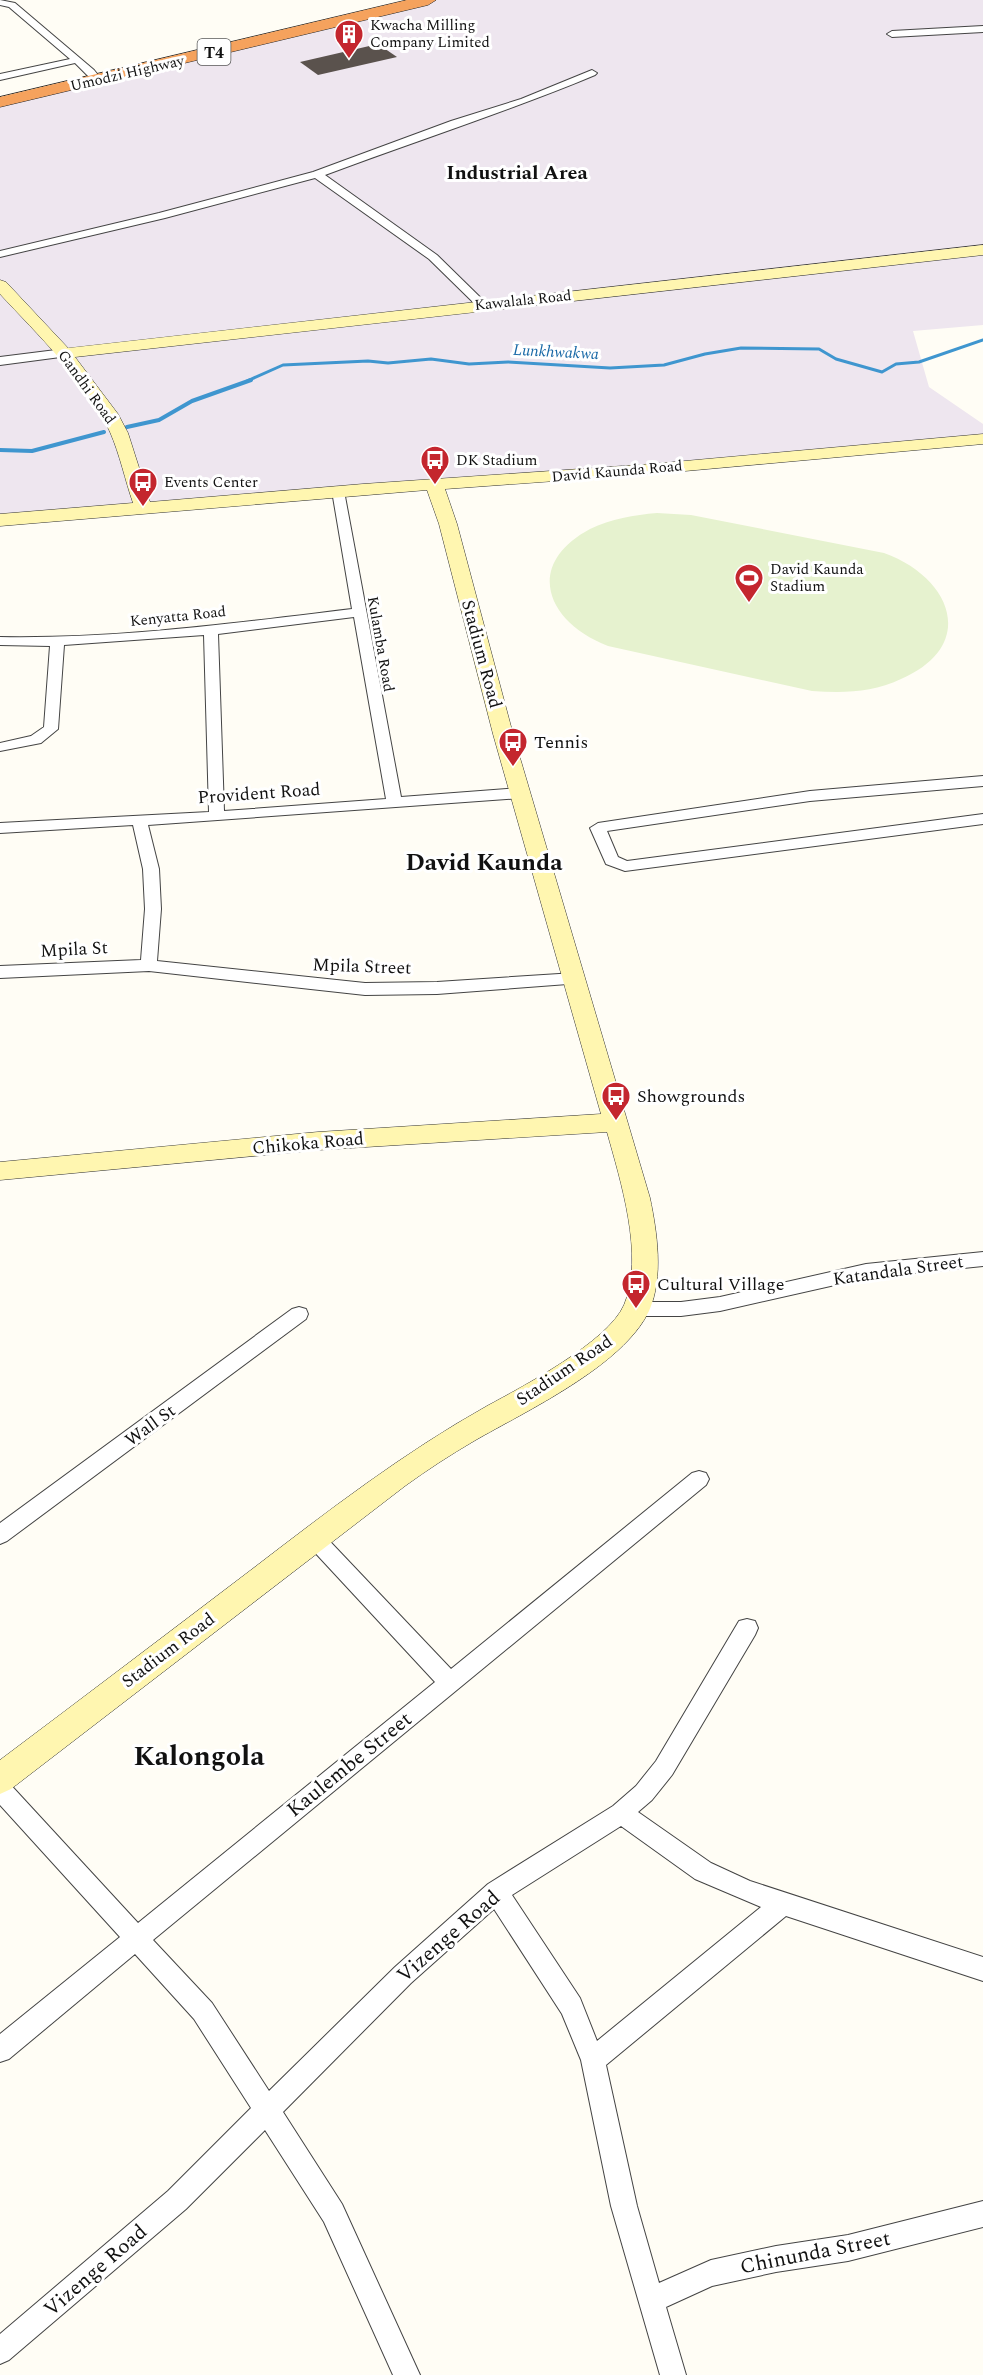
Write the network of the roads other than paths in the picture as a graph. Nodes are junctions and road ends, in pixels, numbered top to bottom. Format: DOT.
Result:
graph roads {
  1 [pos="428,0"];
  2 [pos="0,2"];
  3 [pos="983,29"];
  4 [pos="892,34"];
  5 [pos="77,60"];
  6 [pos="592,73"];
  7 [pos="0,77"];
  8 [pos="97,80"];
  9 [pos="0,102"];
  10 [pos="317,174"];
  11 [pos="983,250"];
  12 [pos="0,254"];
  13 [pos="0,285"];
  14 [pos="482,305"];
  15 [pos="64,353"];
  16 [pos="0,361"];
  17 [pos="983,439"];
  18 [pos="435,486"];
  19 [pos="338,491"];
  20 [pos="142,507"];
  21 [pos="0,520"];
  22 [pos="358,612"];
  23 [pos="212,629"];
  24 [pos="0,641"];
  25 [pos="57,643"];
  26 [pos="0,747"];
  27 [pos="983,781"];
  28 [pos="521,793"];
  29 [pos="394,803"];
  30 [pos="217,816"];
  31 [pos="983,819"];
  32 [pos="140,820"];
  33 [pos="0,828"];
  34 [pos="149,965"];
  35 [pos="0,972"];
  36 [pos="575,980"];
  37 [pos="616,1122"];
  38 [pos="0,1171"];
  39 [pos="983,1258"];
  40 [pos="636,1309"];
  41 [pos="299,1314"];
  42 [pos="699,1479"];
  43 [pos="0,1535"];
  44 [pos="314,1538"];
  45 [pos="747,1628"];
  46 [pos="449,1682"];
  47 [pos="0,1779"];
  48 [pos="0,1789"];
  49 [pos="621,1813"];
  50 [pos="496,1892"];
  51 [pos="783,1904"];
  52 [pos="137,1938"];
  53 [pos="983,1969"];
  54 [pos="0,2050"];
  55 [pos="593,2060"];
  56 [pos="265,2109"];
  57 [pos="983,2214"];
  58 [pos="651,2300"];
  59 [pos="0,2351"];
  60 [pos="407,2375"];
  61 [pos="673,2375"];
  1 -- 8 [label="highway, Umodzi Highway / T4"];
  2 -- 5 [label="street"];
  3 -- 4 [label="street"];
  5 -- 7 [label="street"];
  5 -- 8 [label="street"];
  6 -- 10 [label="street"];
  8 -- 9 [label="highway, Umodzi Highway / T4"];
  10 -- 12 [label="street"];
  10 -- 14 [label="street"];
  11 -- 14 [label="street, Kawalala Road"];
  13 -- 15 [label="street, Gandhi Road"];
  14 -- 15 [label="street, Kawalala Road"];
  15 -- 16 [label="street"];
  15 -- 20 [label="street, Gandhi Road"];
  17 -- 18 [label="street, David Kaunda Road"];
  18 -- 19 [label="street, David Kaunda Road"];
  18 -- 28 [label="street, Stadium Road"];
  19 -- 20 [label="street, David Kaunda Road"];
  19 -- 22 [label="street, Kulamba Road"];
  20 -- 21 [label="street, David Kaunda Road"];
  22 -- 23 [label="street, Kenyatta Road"];
  22 -- 29 [label="street, Kulamba Road"];
  23 -- 25 [label="street, Kenyatta Road"];
  23 -- 30 [label="street"];
  24 -- 25 [label="street, Kenyatta Road"];
  25 -- 26 [label="street"];
  27 -- 31 [label="street"];
  28 -- 29 [label="street, Provident Road"];
  28 -- 36 [label="street, Stadium Road"];
  29 -- 30 [label="street, Provident Road"];
  30 -- 32 [label="street, Provident Road"];
  32 -- 33 [label="street, Provident Road"];
  32 -- 34 [label="street"];
  34 -- 35 [label="street, Mpila St"];
  34 -- 36 [label="street, Mpila Street"];
  36 -- 37 [label="street, Stadium Road"];
  37 -- 38 [label="street, Chikoka Road"];
  37 -- 40 [label="street, Stadium Road"];
  39 -- 40 [label="street, Katandala Street"];
  40 -- 44 [label="street, Stadium Road"];
  41 -- 43 [label="street, Wall St"];
  42 -- 46 [label="street, Kaulembe Street"];
  44 -- 46 [label="street"];
  44 -- 47 [label="street, Stadium Road"];
  45 -- 49 [label="street, Vizenge Road"];
  46 -- 52 [label="street, Kaulembe Street"];
  48 -- 52 [label="street"];
  49 -- 50 [label="street, Vizenge Road"];
  49 -- 51 [label="street"];
  50 -- 55 [label="street"];
  50 -- 56 [label="street, Vizenge Road"];
  51 -- 53 [label="street"];
  51 -- 55 [label="street"];
  52 -- 54 [label="street, Kaulembe Street"];
  52 -- 56 [label="street"];
  55 -- 58 [label="street"];
  56 -- 59 [label="street, Vizenge Road"];
  56 -- 60 [label="street"];
  57 -- 58 [label="street, Chinunda Street"];
  58 -- 61 [label="street"];
}
